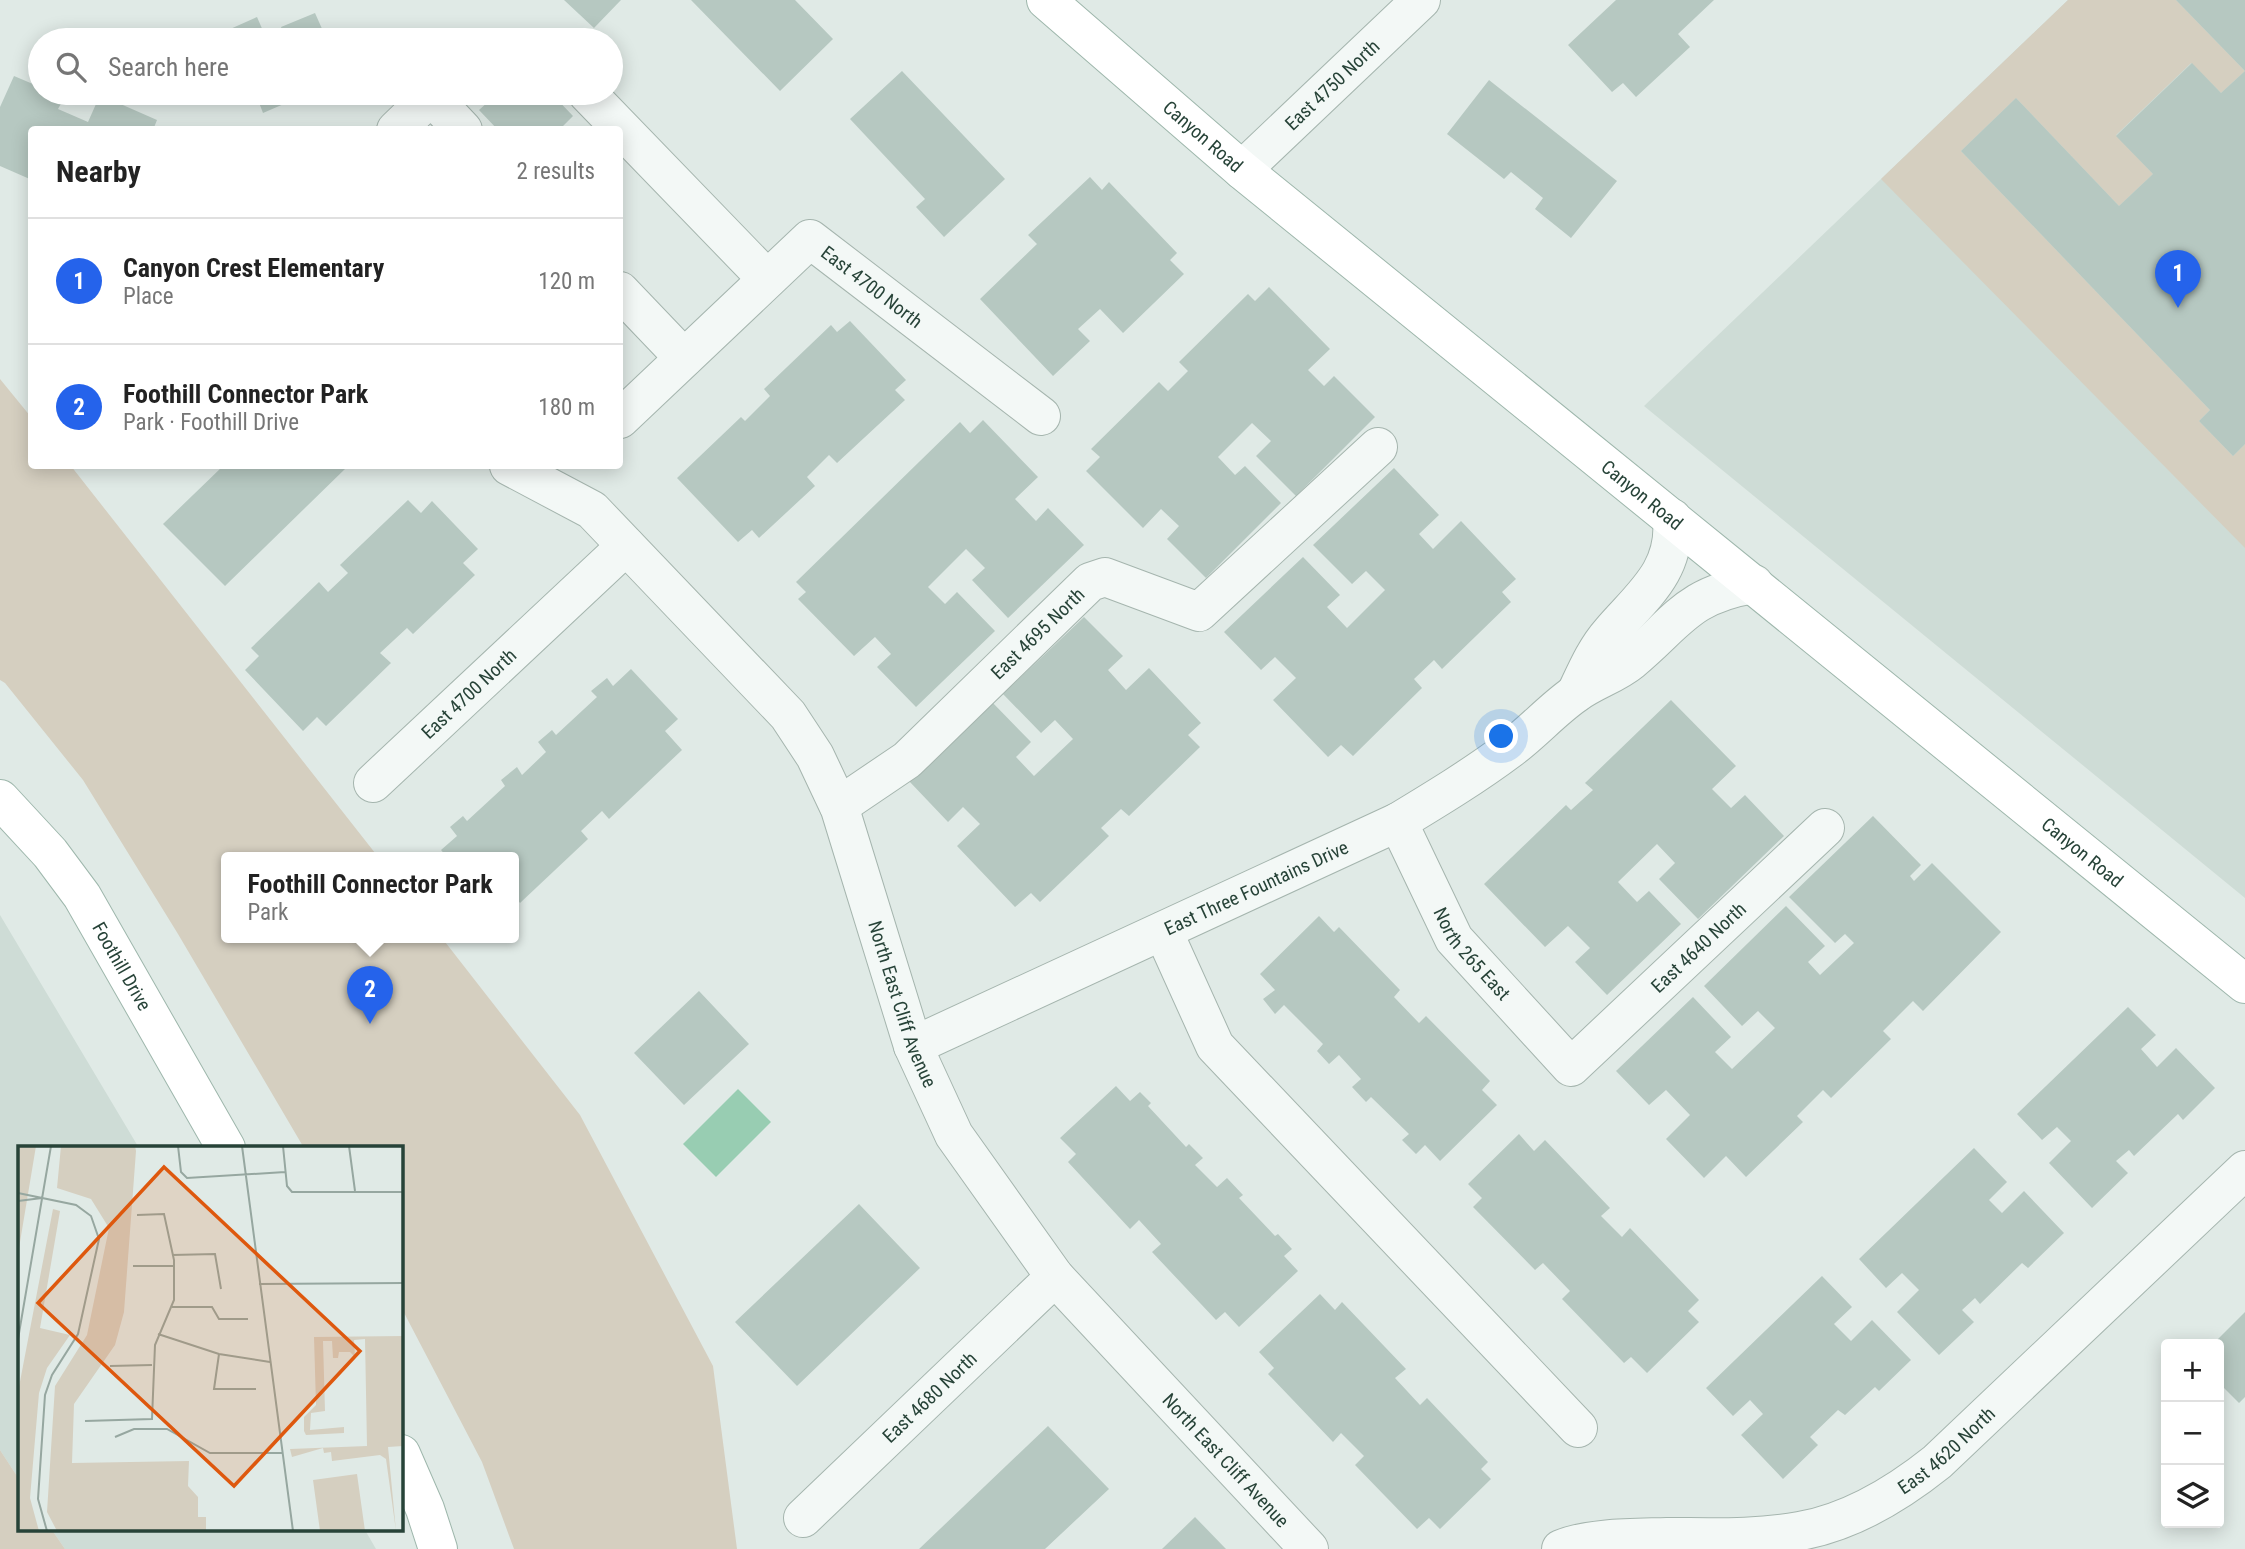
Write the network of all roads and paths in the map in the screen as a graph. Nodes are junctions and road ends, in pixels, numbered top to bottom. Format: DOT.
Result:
graph roads {
  1 [pos="1046,0"];
  2 [pos="1421,0"];
  3 [pos="422,105"];
  4 [pos="439,105"];
  5 [pos="599,105"];
  6 [pos="400,126"];
  7 [pos="459,126"];
  8 [pos="619,126"];
  9 [pos="623,130"];
  10 [pos="1242,170"];
  11 [pos="767,279"];
  12 [pos="623,294"];
  13 [pos="684,358"];
  14 [pos="623,416"];
  15 [pos="1041,416"];
  16 [pos="1378,447"];
  17 [pos="524,469"];
  18 [pos="559,476"];
  19 [pos="1672,518"];
  20 [pos="626,546"];
  21 [pos="1755,584"];
  22 [pos="1576,693"];
  23 [pos="373,783"];
  24 [pos="0,799"];
  25 [pos="839,807"];
  26 [pos="1398,822"];
  27 [pos="1825,828"];
  28 [pos="1163,931"];
  29 [pos="2245,984"];
  30 [pos="913,1046"];
  31 [pos="1571,1067"];
  32 [pos="225,1146"];
  33 [pos="2245,1170"];
  34 [pos="1055,1277"];
  35 [pos="1578,1428"];
  36 [pos="402,1456"];
  37 [pos="803,1518"];
  38 [pos="438,1549"];
  39 [pos="1309,1549"];
  40 [pos="1561,1549"];
  1 -- 10 [label="main road, Canyon Road"];
  2 -- 10 [label="street, East 4750 North"];
  3 -- 6 [label="street"];
  4 -- 7 [label="street"];
  5 -- 8 [label="street"];
  9 -- 11 [label="street"];
  10 -- 19 [label="main road, Canyon Road"];
  11 -- 13 [label="street, East 4700 North"];
  11 -- 15 [label="street, East 4700 North"];
  12 -- 13 [label="street"];
  13 -- 14 [label="street, East 4700 North"];
  16 -- 25 [label="street, East 4695 North"];
  17 -- 18 [label="street, North East Cliff Avenue"];
  18 -- 20 [label="street, North East Cliff Avenue"];
  19 -- 21 [label="main road, Canyon Road"];
  19 -- 22 [label="street, East Three Fountains Drive"];
  20 -- 23 [label="street, East 4700 North"];
  20 -- 25 [label="street, North East Cliff Avenue"];
  21 -- 22 [label="street, East Three Fountains Drive"];
  21 -- 29 [label="main road, Canyon Road"];
  22 -- 26 [label="street, East Three Fountains Drive"];
  24 -- 32 [label="main road, Foothill Drive"];
  25 -- 30 [label="street, North East Cliff Avenue"];
  26 -- 28 [label="street, East Three Fountains Drive"];
  26 -- 31 [label="street, North 265 East"];
  27 -- 31 [label="street, East 4640 North"];
  28 -- 30 [label="street, East Three Fountains Drive"];
  28 -- 35 [label="street"];
  30 -- 34 [label="street, North East Cliff Avenue"];
  33 -- 40 [label="street, East 4620 North"];
  34 -- 37 [label="street, East 4680 North"];
  34 -- 39 [label="street, North East Cliff Avenue"];
  36 -- 38 [label="main road"];
}
